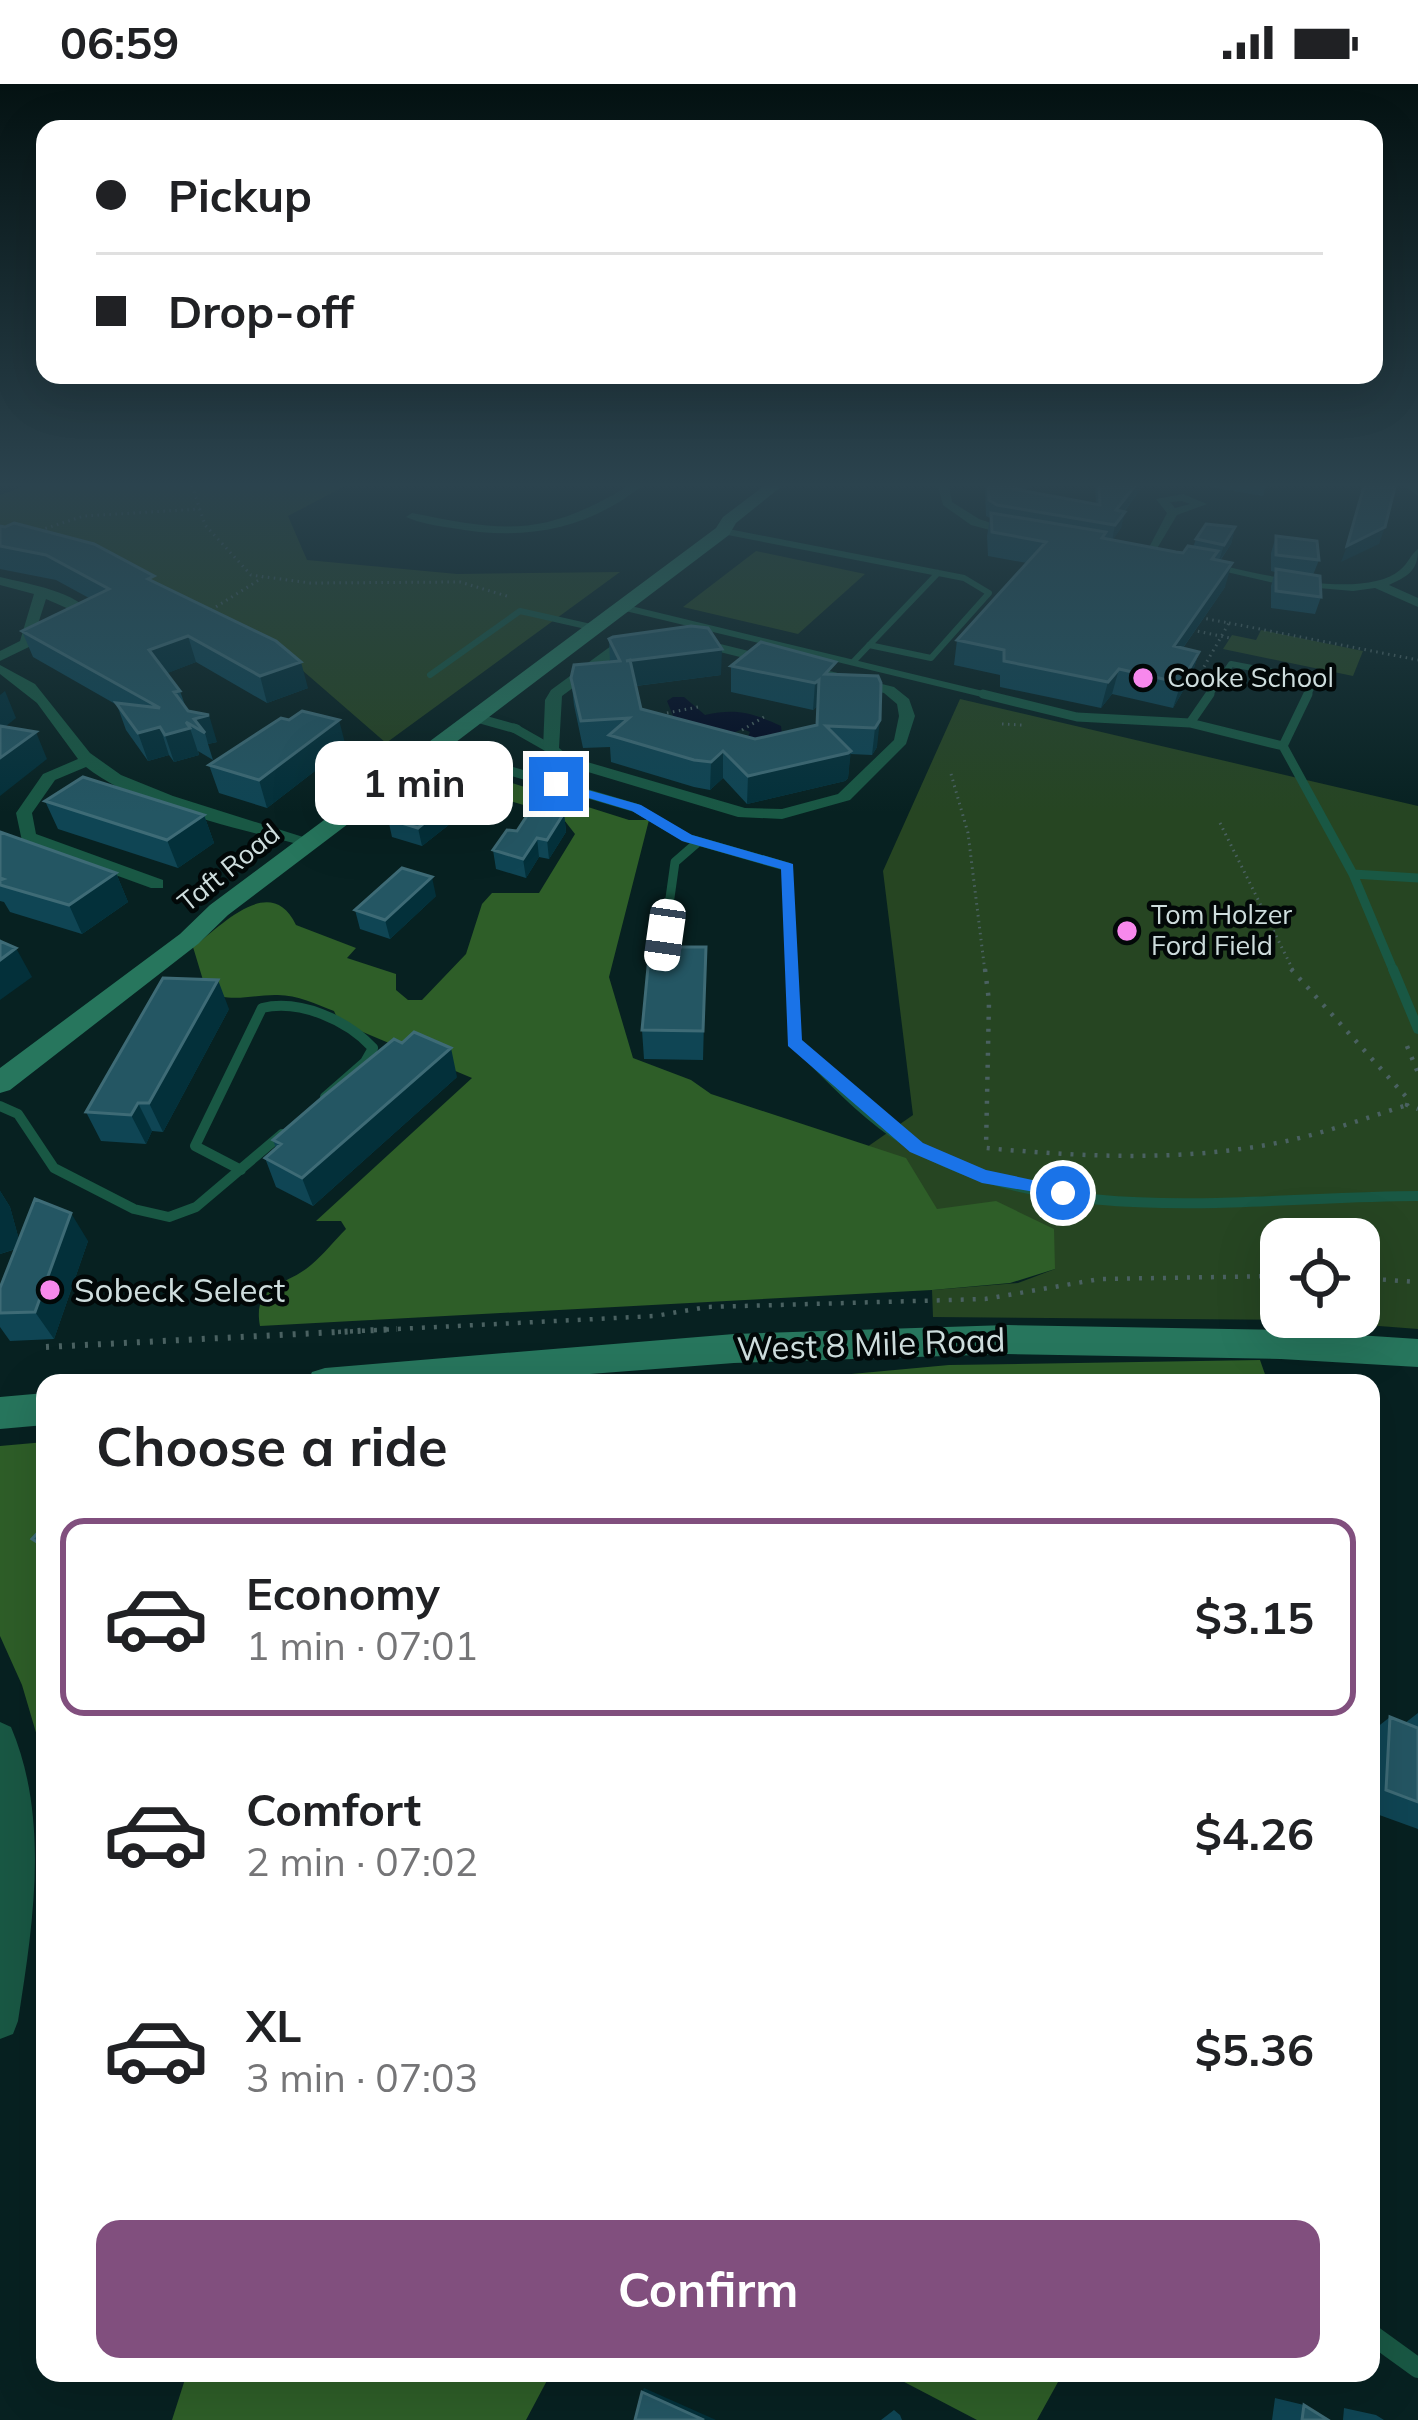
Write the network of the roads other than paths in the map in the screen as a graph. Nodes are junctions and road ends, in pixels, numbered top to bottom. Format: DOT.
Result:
graph roads {
  1 [pos="40,595"];
  2 [pos="46,595"];
  3 [pos="638,595"];
  4 [pos="917,595"];
  5 [pos="986,595"];
  6 [pos="622,607"];
  7 [pos="595,628"];
  8 [pos="42,638"];
  9 [pos="869,645"];
  10 [pos="0,657"];
  11 [pos="854,661"];
  12 [pos="0,669"];
  13 [pos="430,675"];
  14 [pos="476,718"];
  15 [pos="1190,723"];
  16 [pos="550,725"];
  17 [pos="514,728"];
  18 [pos="1283,746"];
  19 [pos="551,748"];
  20 [pos="436,749"];
  21 [pos="88,760"];
  22 [pos="310,842"];
  23 [pos="698,842"];
  24 [pos="1354,874"];
  25 [pos="1418,878"];
  26 [pos="157,884"];
  27 [pos="660,971"];
  28 [pos="1418,1029"];
  29 [pos="0,1083"];
  30 [pos="0,1106"];
  31 [pos="312,1108"];
  32 [pos="294,1124"];
  33 [pos="241,1170"];
  34 [pos="1418,1196"];
  35 [pos="1418,1353"];
  36 [pos="422,1374"];
  37 [pos="36,1410"];
  38 [pos="0,1413"];
  39 [pos="0,1738"];
  40 [pos="7,1800"];
  41 [pos="0,2021"];
  42 [pos="1380,2341"];
  43 [pos="1418,2368"];
  1 -- 8 [label="street"];
  2 -- 8 [label="street"];
  3 -- 6 [label="street, Taft Road"];
  4 -- 9 [label="lane"];
  5 -- 9 [label="lane"];
  6 -- 7 [label="street, Taft Road"];
  6 -- 11 [label="lane"];
  7 -- 13 [label="lane"];
  7 -- 14 [label="street, Taft Road"];
  8 -- 10 [label="street"];
  9 -- 11 [label="lane"];
  11 -- 15 [label="lane"];
  12 -- 21 [label="street"];
  14 -- 17 [label="street"];
  14 -- 20 [label="street, Taft Road"];
  15 -- 18 [label="lane"];
  15 -- 18 [label="lane"];
  16 -- 17 [label="lane"];
  16 -- 19 [label="street"];
  16 -- 19 [label="street"];
  17 -- 19 [label="lane"];
  18 -- 24 [label="lane"];
  20 -- 22 [label="street, Taft Road"];
  20 -- 23 [label="lane"];
  21 -- 22 [label="street"];
  21 -- 26 [label="street"];
  22 -- 29 [label="street, Taft Road"];
  23 -- 27 [label="lane"];
  23 -- 34 [label="lane"];
  24 -- 25 [label="lane"];
  24 -- 28 [label="lane"];
  30 -- 33 [label="lane"];
  31 -- 33 [label="lane"];
  32 -- 33 [label="lane"];
  35 -- 36 [label="street, West 8 Mile Road"];
  37 -- 38 [label="street"];
  39 -- 40 [label="street"];
  40 -- 41 [label="street"];
  42 -- 43 [label="lane"];
}
